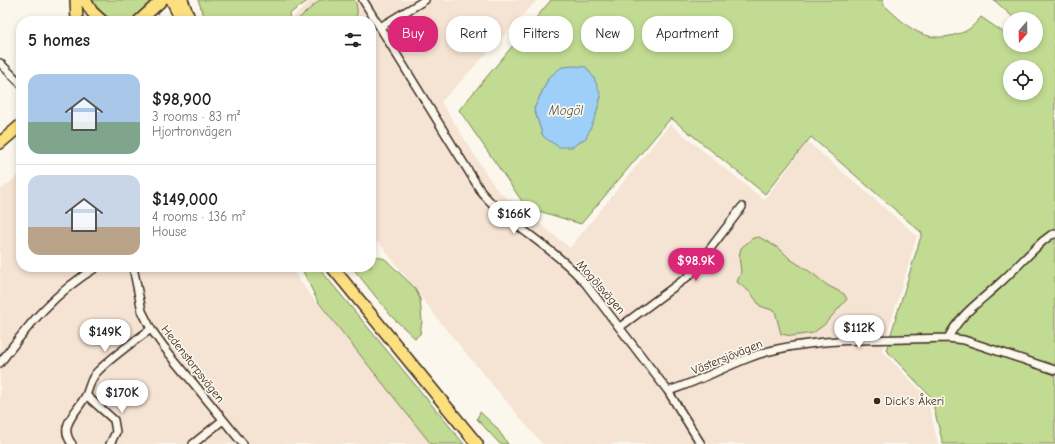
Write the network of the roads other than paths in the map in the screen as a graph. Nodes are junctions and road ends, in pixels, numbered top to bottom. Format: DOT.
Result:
graph roads {
  1 [pos="172,0"];
  2 [pos="182,0"];
  3 [pos="363,0"];
  4 [pos="425,0"];
  5 [pos="79,1"];
  6 [pos="153,9"];
  7 [pos="78,16"];
  8 [pos="83,16"];
  9 [pos="96,16"];
  10 [pos="145,16"];
  11 [pos="180,16"];
  12 [pos="188,16"];
  13 [pos="373,16"];
  14 [pos="376,21"];
  15 [pos="380,27"];
  16 [pos="0,63"];
  17 [pos="16,79"];
  18 [pos="16,129"];
  19 [pos="16,134"];
  20 [pos="0,143"];
  21 [pos="0,148"];
  22 [pos="742,207"];
  23 [pos="1055,234"];
  24 [pos="90,272"];
  25 [pos="134,272"];
  26 [pos="336,272"];
  27 [pos="343,272"];
  28 [pos="620,327"];
  29 [pos="151,329"];
  30 [pos="948,338"];
  31 [pos="0,363"];
  32 [pos="1055,370"];
  33 [pos="668,391"];
  34 [pos="86,395"];
  35 [pos="223,420"];
  36 [pos="72,444"];
  37 [pos="110,444"];
  38 [pos="193,444"];
  39 [pos="243,444"];
  40 [pos="477,444"];
  41 [pos="484,444"];
  42 [pos="701,444"];
  1 -- 11 [label="highway"];
  2 -- 12 [label="highway"];
  3 -- 13 [label="street, Mogölsvägen"];
  4 -- 15 [label="street"];
  5 -- 7 [label="highway"];
  5 -- 8 [label="highway"];
  5 -- 9 [label="highway"];
  6 -- 10 [label="highway"];
  14 -- 15 [label="street, Mogölsvägen"];
  15 -- 28 [label="street, Mogölsvägen"];
  16 -- 17 [label="street"];
  18 -- 20 [label="highway"];
  19 -- 21 [label="highway"];
  22 -- 28 [label="street"];
  23 -- 30 [label="street"];
  24 -- 31 [label="street"];
  25 -- 29 [label="street, Hedenstorpsvägen"];
  26 -- 40 [label="highway"];
  27 -- 41 [label="highway"];
  28 -- 33 [label="street, Mogölsvägen"];
  29 -- 34 [label="street"];
  29 -- 35 [label="street, Hedenstorpsvägen"];
  30 -- 32 [label="street, Västersjövägen"];
  30 -- 33 [label="street, Västersjövägen"];
  33 -- 42 [label="street, Mogölsvägen"];
  34 -- 36 [label="street"];
  34 -- 37 [label="street"];
  35 -- 38 [label="street"];
  35 -- 39 [label="street, Hedenstorpsvägen"];
}
